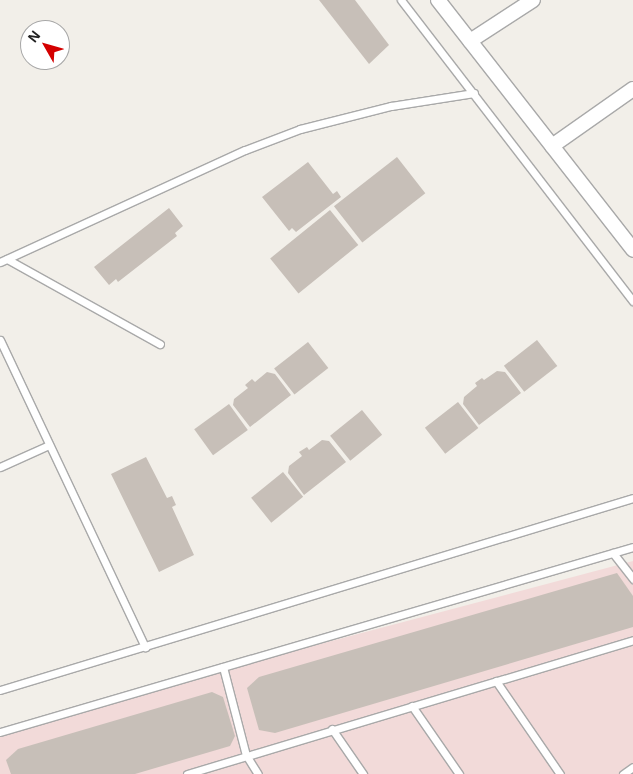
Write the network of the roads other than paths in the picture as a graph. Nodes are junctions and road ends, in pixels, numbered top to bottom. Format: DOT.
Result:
graph roads {
  1 [pos="401,0"];
  2 [pos="438,0"];
  3 [pos="533,0"];
  4 [pos="470,41"];
  5 [pos="633,89"];
  6 [pos="474,93"];
  7 [pos="552,146"];
  8 [pos="633,250"];
  9 [pos="4,261"];
  10 [pos="633,301"];
  11 [pos="0,340"];
  12 [pos="160,344"];
  13 [pos="49,445"];
  14 [pos="0,467"];
  15 [pos="633,498"];
  16 [pos="633,547"];
  17 [pos="613,553"];
  18 [pos="633,579"];
  19 [pos="633,640"];
  20 [pos="144,647"];
  21 [pos="223,667"];
  22 [pos="496,680"];
  23 [pos="0,690"];
  24 [pos="412,706"];
  25 [pos="332,729"];
  26 [pos="0,732"];
  27 [pos="246,755"];
  28 [pos="633,767"];
  29 [pos="187,774"];
  30 [pos="258,774"];
  31 [pos="364,774"];
  32 [pos="459,774"];
  33 [pos="560,774"];
  34 [pos="623,774"];
  1 -- 6 [label="lane"];
  2 -- 4 [label="street"];
  3 -- 4 [label="street"];
  4 -- 7 [label="street"];
  5 -- 7 [label="street"];
  6 -- 9 [label="lane"];
  6 -- 10 [label="lane"];
  7 -- 8 [label="street"];
  9 -- 12 [label="lane"];
  11 -- 13 [label="lane"];
  13 -- 14 [label="lane"];
  13 -- 20 [label="lane"];
  15 -- 20 [label="lane"];
  16 -- 17 [label="lane"];
  17 -- 18 [label="lane"];
  17 -- 21 [label="lane"];
  19 -- 22 [label="lane"];
  20 -- 23 [label="lane"];
  21 -- 26 [label="lane"];
  21 -- 27 [label="lane"];
  22 -- 24 [label="lane"];
  22 -- 33 [label="lane"];
  24 -- 25 [label="lane"];
  24 -- 32 [label="lane"];
  25 -- 27 [label="lane"];
  25 -- 31 [label="lane"];
  27 -- 29 [label="lane"];
  27 -- 30 [label="lane"];
  28 -- 34 [label="lane"];
}
